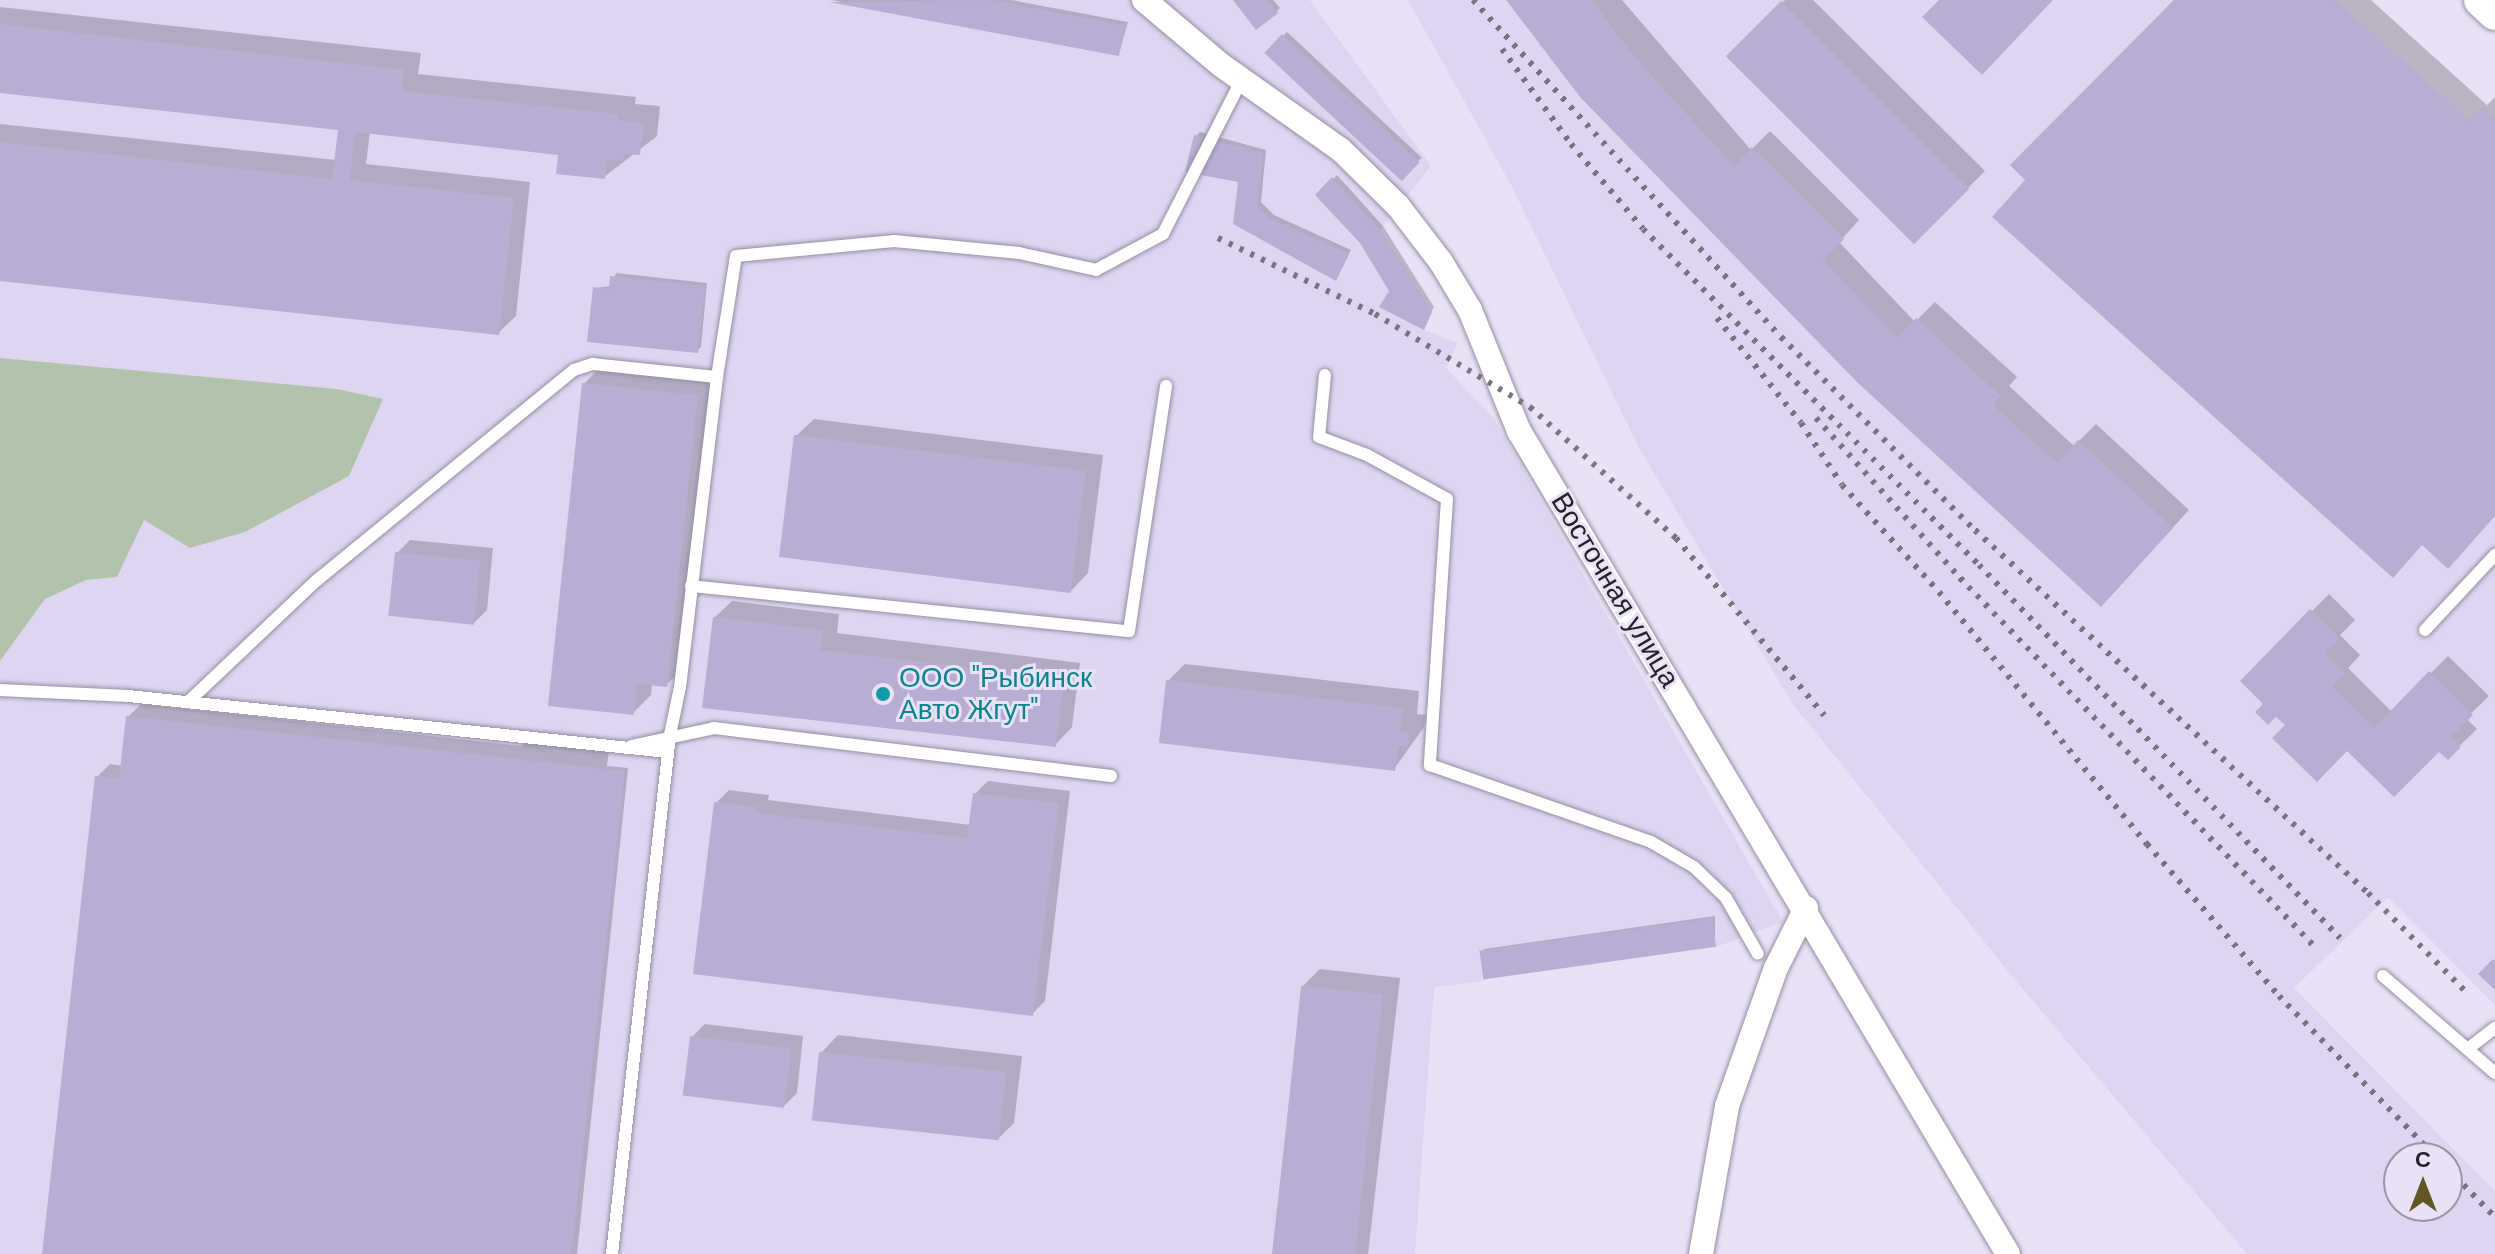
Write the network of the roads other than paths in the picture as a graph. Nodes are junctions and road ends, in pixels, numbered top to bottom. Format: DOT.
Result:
graph roads {
  1 [pos="1144,0"];
  2 [pos="2481,0"];
  3 [pos="2495,13"];
  4 [pos="1242,79"];
  5 [pos="1325,375"];
  6 [pos="717,377"];
  7 [pos="1166,386"];
  8 [pos="2495,555"];
  9 [pos="691,586"];
  10 [pos="2425,630"];
  11 [pos="0,690"];
  12 [pos="188,702"];
  13 [pos="670,735"];
  14 [pos="624,747"];
  15 [pos="668,752"];
  16 [pos="1111,776"];
  17 [pos="1806,908"];
  18 [pos="1758,954"];
  19 [pos="2383,976"];
  20 [pos="2495,1028"];
  21 [pos="2469,1048"];
  22 [pos="2495,1073"];
  23 [pos="612,1254"];
  24 [pos="1701,1254"];
  25 [pos="2008,1254"];
  1 -- 4 [label="street, Восточная улица"];
  2 -- 3 [label="street"];
  4 -- 6 [label="lane"];
  4 -- 17 [label="street, Восточная улица"];
  5 -- 18 [label="lane"];
  6 -- 9 [label="lane"];
  6 -- 12 [label="lane"];
  7 -- 9 [label="lane"];
  8 -- 10 [label="lane"];
  9 -- 13 [label="lane"];
  11 -- 12 [label="lane"];
  12 -- 14 [label="lane"];
  13 -- 14 [label="lane"];
  13 -- 15 [label="lane"];
  13 -- 16 [label="lane"];
  14 -- 15 [label="lane"];
  15 -- 23 [label="lane"];
  17 -- 24 [label="street"];
  17 -- 25 [label="street, Восточная улица"];
  19 -- 21 [label="lane"];
  20 -- 21 [label="lane"];
  21 -- 22 [label="lane"];
}
